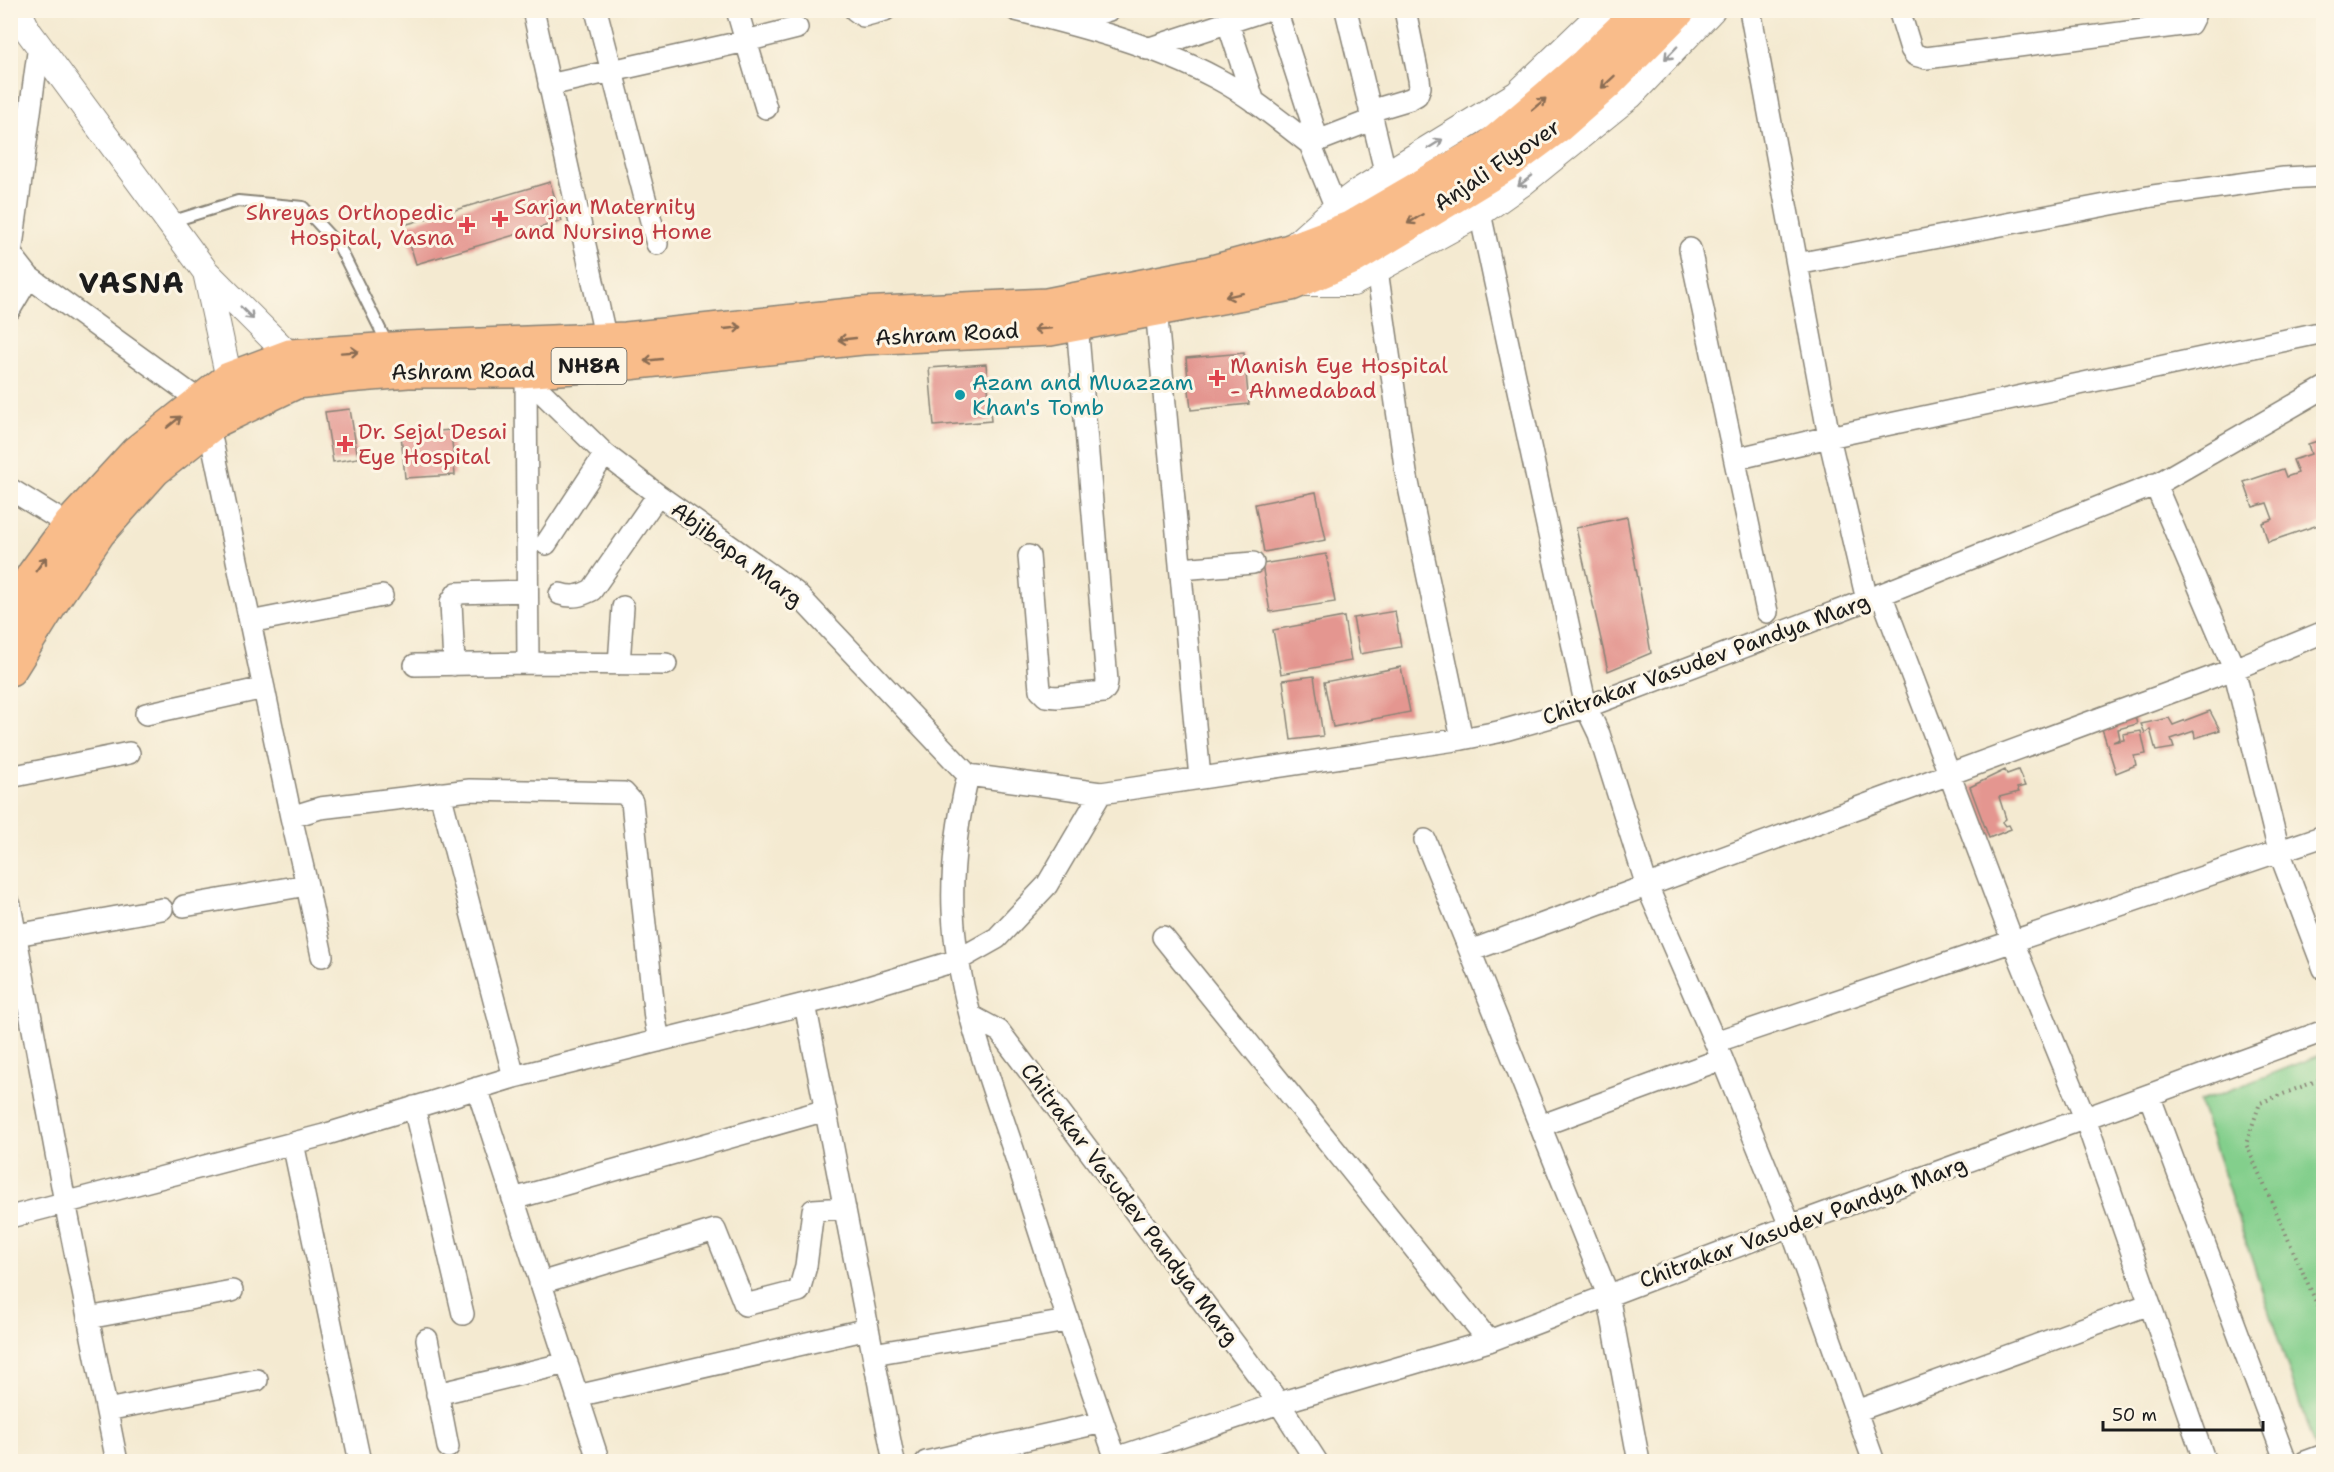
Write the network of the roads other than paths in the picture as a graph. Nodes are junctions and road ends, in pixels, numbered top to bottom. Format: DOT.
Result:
graph roads {
  1 [pos="18,10"];
  2 [pos="533,10"];
  3 [pos="596,10"];
  4 [pos="737,10"];
  5 [pos="855,10"];
  6 [pos="885,10"];
  7 [pos="1016,10"];
  8 [pos="1109,10"];
  9 [pos="1266,10"];
  10 [pos="1276,10"];
  11 [pos="1346,10"];
  12 [pos="1405,10"];
  13 [pos="1604,10"];
  14 [pos="1642,10"];
  15 [pos="1678,10"];
  16 [pos="1712,10"];
  17 [pos="1750,10"];
  18 [pos="1899,10"];
  19 [pos="2192,10"];
  20 [pos="1067,23"];
  21 [pos="1228,23"];
  22 [pos="797,28"];
  23 [pos="746,41"];
  24 [pos="39,45"];
  25 [pos="1147,49"];
  26 [pos="613,70"];
  27 [pos="549,85"];
  28 [pos="1254,102"];
  29 [pos="766,108"];
  30 [pos="1371,115"];
  31 [pos="1314,143"];
  32 [pos="1386,175"];
  33 [pos="2324,176"];
  34 [pos="1480,213"];
  35 [pos="170,222"];
  36 [pos="1354,241"];
  37 [pos="657,244"];
  38 [pos="1690,249"];
  39 [pos="11,254"];
  40 [pos="1797,264"];
  41 [pos="1289,268"];
  42 [pos="206,272"];
  43 [pos="29,277"];
  44 [pos="1156,308"];
  45 [pos="10,309"];
  46 [pos="1077,323"];
  47 [pos="2324,332"];
  48 [pos="606,340"];
  49 [pos="390,349"];
  50 [pos="293,369"];
  51 [pos="523,375"];
  52 [pos="2324,388"];
  53 [pos="235,394"];
  54 [pos="205,414"];
  55 [pos="1829,437"];
  56 [pos="605,454"];
  57 [pos="1735,459"];
  58 [pos="2155,484"];
  59 [pos="10,489"];
  60 [pos="658,495"];
  61 [pos="82,533"];
  62 [pos="546,544"];
  63 [pos="1029,556"];
  64 [pos="1253,563"];
  65 [pos="1181,569"];
  66 [pos="527,591"];
  67 [pos="560,594"];
  68 [pos="382,596"];
  69 [pos="1874,597"];
  70 [pos="623,607"];
  71 [pos="1767,612"];
  72 [pos="10,614"];
  73 [pos="250,622"];
  74 [pos="2324,632"];
  75 [pos="528,663"];
  76 [pos="619,664"];
  77 [pos="666,664"];
  78 [pos="415,665"];
  79 [pos="454,665"];
  80 [pos="10,669"];
  81 [pos="2234,669"];
  82 [pos="264,688"];
  83 [pos="1586,707"];
  84 [pos="146,714"];
  85 [pos="1462,739"];
  86 [pos="129,753"];
  87 [pos="968,775"];
  88 [pos="1950,775"];
  89 [pos="10,777"];
  90 [pos="1200,778"];
  91 [pos="440,793"];
  92 [pos="1101,793"];
  93 [pos="291,817"];
  94 [pos="2324,836"];
  95 [pos="1425,840"];
  96 [pos="2279,851"];
  97 [pos="307,885"];
  98 [pos="1647,886"];
  99 [pos="10,905"];
  100 [pos="184,906"];
  101 [pos="162,909"];
  102 [pos="16,935"];
  103 [pos="1163,937"];
  104 [pos="2013,942"];
  105 [pos="1470,951"];
  106 [pos="322,956"];
  107 [pos="958,960"];
  108 [pos="2324,969"];
  109 [pos="805,1004"];
  110 [pos="971,1016"];
  111 [pos="2324,1031"];
  112 [pos="659,1041"];
  113 [pos="1719,1051"];
  114 [pos="514,1077"];
  115 [pos="477,1088"];
  116 [pos="2149,1095"];
  117 [pos="414,1107"];
  118 [pos="826,1110"];
  119 [pos="2085,1118"];
  120 [pos="1540,1126"];
  121 [pos="294,1143"];
  122 [pos="513,1199"];
  123 [pos="65,1203"];
  124 [pos="845,1208"];
  125 [pos="10,1217"];
  126 [pos="1790,1226"];
  127 [pos="540,1283"];
  128 [pos="232,1291"];
  129 [pos="1608,1296"];
  130 [pos="2150,1304"];
  131 [pos="463,1314"];
  132 [pos="88,1318"];
  133 [pos="1067,1321"];
  134 [pos="868,1329"];
  135 [pos="426,1340"];
  136 [pos="1489,1341"];
  137 [pos="873,1353"];
  138 [pos="567,1363"];
  139 [pos="257,1380"];
  140 [pos="437,1394"];
  141 [pos="577,1396"];
  142 [pos="1280,1403"];
  143 [pos="106,1410"];
  144 [pos="1856,1411"];
  145 [pos="1103,1422"];
  146 [pos="448,1447"];
  147 [pos="2324,1455"];
  148 [pos="1117,1460"];
  149 [pos="117,1461"];
  150 [pos="360,1461"];
  151 [pos="599,1461"];
  152 [pos="894,1461"];
  153 [pos="926,1461"];
  154 [pos="1317,1461"];
  155 [pos="1639,1461"];
  156 [pos="1874,1461"];
  157 [pos="2205,1461"];
  158 [pos="2286,1461"];
  159 [pos="2305,1461"];
  1 -- 24 [label="street"];
  2 -- 27 [label="street"];
  3 -- 26 [label="street"];
  4 -- 23 [label="street"];
  5 -- 6 [label="street"];
  7 -- 20 [label="street"];
  8 -- 20 [label="street"];
  9 -- 21 [label="street"];
  10 -- 31 [label="street"];
  11 -- 30 [label="street"];
  12 -- 30 [label="street"];
  32 -- 13 [label="street, one-way"];
  36 -- 14 [label="main road, Anjali Flyover, one-way"];
  15 -- 36 [label="main road, Anjali Flyover, one-way"];
  16 -- 34 [label="street, one-way"];
  17 -- 40 [label="street"];
  18 -- 19 [label="street"];
  20 -- 25 [label="street"];
  21 -- 25 [label="street"];
  21 -- 28 [label="street"];
  22 -- 23 [label="street"];
  23 -- 26 [label="street"];
  23 -- 29 [label="street"];
  24 -- 35 [label="street"];
  24 -- 39 [label="street"];
  25 -- 28 [label="street"];
  26 -- 27 [label="street"];
  26 -- 37 [label="street"];
  27 -- 48 [label="street"];
  28 -- 31 [label="street"];
  30 -- 31 [label="street"];
  30 -- 32 [label="street"];
  31 -- 36 [label="street"];
  32 -- 36 [label="street"];
  33 -- 40 [label="street"];
  34 -- 36 [label="street"];
  34 -- 83 [label="street"];
  35 -- 42 [label="street"];
  35 -- 49 [label="lane"];
  36 -- 41 [label="main road, Anjali Flyover"];
  36 -- 41 [label="street"];
  36 -- 85 [label="street"];
  38 -- 57 [label="street"];
  39 -- 43 [label="street"];
  40 -- 55 [label="street"];
  41 -- 44 [label="main road, Ashram Road / NH8A, one-way"];
  48 -- 41 [label="main road, Ashram Road, one-way"];
  42 -- 50 [label="street, one-way"];
  42 -- 53 [label="street"];
  43 -- 45 [label="street"];
  43 -- 54 [label="street"];
  44 -- 46 [label="main road, Ashram Road / NH8A"];
  44 -- 65 [label="street"];
  46 -- 51 [label="main road, Ashram Road / NH8A, one-way"];
  46 -- 63 [label="street"];
  47 -- 55 [label="street"];
  48 -- 49 [label="main road, Ashram Road"];
  50 -- 49 [label="main road, Ashram Road, one-way"];
  50 -- 51 [label="main road, Ashram Road / NH8A"];
  50 -- 53 [label="main road, Ashram Road"];
  51 -- 56 [label="street, Abjibapa Marg"];
  51 -- 66 [label="street"];
  52 -- 58 [label="street, Chitrakar Vasudev Pandya Marg"];
  53 -- 54 [label="main road, Ashram Road"];
  54 -- 61 [label="main road, Ashram Road"];
  54 -- 73 [label="street"];
  55 -- 57 [label="street"];
  55 -- 69 [label="street"];
  56 -- 60 [label="street, Abjibapa Marg"];
  56 -- 62 [label="street"];
  57 -- 71 [label="street"];
  58 -- 69 [label="street, Chitrakar Vasudev Pandya Marg"];
  58 -- 81 [label="street"];
  59 -- 61 [label="street"];
  60 -- 67 [label="street"];
  60 -- 87 [label="street, Abjibapa Marg"];
  72 -- 61 [label="main road, Ashram Road, one-way"];
  61 -- 80 [label="main road, Ashram Road"];
  64 -- 65 [label="street"];
  65 -- 90 [label="street"];
  66 -- 75 [label="street"];
  66 -- 79 [label="street"];
  68 -- 73 [label="street"];
  69 -- 83 [label="street, Chitrakar Vasudev Pandya Marg"];
  69 -- 88 [label="street"];
  70 -- 76 [label="street"];
  73 -- 82 [label="street"];
  74 -- 81 [label="street"];
  75 -- 76 [label="street"];
  75 -- 79 [label="street"];
  76 -- 77 [label="street"];
  78 -- 79 [label="street"];
  81 -- 88 [label="street"];
  81 -- 96 [label="street"];
  82 -- 84 [label="street"];
  82 -- 93 [label="street"];
  83 -- 85 [label="street, Chitrakar Vasudev Pandya Marg"];
  83 -- 98 [label="street"];
  85 -- 90 [label="street, Chitrakar Vasudev Pandya Marg"];
  86 -- 89 [label="street"];
  87 -- 92 [label="street, Chitrakar Vasudev Pandya Marg"];
  87 -- 107 [label="street, Chitrakar Vasudev Pandya Marg"];
  88 -- 98 [label="street"];
  88 -- 104 [label="street"];
  90 -- 92 [label="street, Chitrakar Vasudev Pandya Marg"];
  91 -- 93 [label="street"];
  91 -- 112 [label="street"];
  91 -- 114 [label="street"];
  92 -- 107 [label="street"];
  93 -- 97 [label="street"];
  94 -- 96 [label="street"];
  95 -- 105 [label="street"];
  96 -- 104 [label="street"];
  96 -- 108 [label="street"];
  97 -- 100 [label="street"];
  97 -- 106 [label="street"];
  98 -- 105 [label="street"];
  98 -- 113 [label="street"];
  99 -- 102 [label="street"];
  101 -- 102 [label="street"];
  102 -- 123 [label="street"];
  103 -- 136 [label="street"];
  104 -- 113 [label="street"];
  104 -- 119 [label="street"];
  105 -- 120 [label="street"];
  107 -- 109 [label="street"];
  107 -- 110 [label="street, Chitrakar Vasudev Pandya Marg"];
  109 -- 112 [label="street"];
  109 -- 118 [label="street"];
  110 -- 133 [label="street, Chitrakar Vasudev Pandya Marg"];
  110 -- 142 [label="street, Chitrakar Vasudev Pandya Marg"];
  111 -- 116 [label="street, Chitrakar Vasudev Pandya Marg"];
  112 -- 114 [label="street"];
  113 -- 120 [label="street"];
  113 -- 126 [label="street"];
  114 -- 115 [label="street"];
  115 -- 117 [label="street"];
  115 -- 122 [label="street"];
  116 -- 119 [label="street, Chitrakar Vasudev Pandya Marg"];
  116 -- 158 [label="street"];
  117 -- 121 [label="street"];
  117 -- 131 [label="street"];
  118 -- 122 [label="street"];
  118 -- 124 [label="street"];
  119 -- 126 [label="street, Chitrakar Vasudev Pandya Marg"];
  119 -- 130 [label="street"];
  120 -- 129 [label="street"];
  121 -- 123 [label="street"];
  121 -- 150 [label="street"];
  122 -- 127 [label="street"];
  123 -- 125 [label="street"];
  123 -- 132 [label="street"];
  124 -- 127 [label="street"];
  124 -- 134 [label="street"];
  126 -- 129 [label="street, Chitrakar Vasudev Pandya Marg"];
  126 -- 144 [label="street"];
  127 -- 138 [label="street"];
  128 -- 132 [label="street"];
  129 -- 136 [label="street, Chitrakar Vasudev Pandya Marg"];
  129 -- 155 [label="street"];
  130 -- 144 [label="street"];
  130 -- 157 [label="street"];
  132 -- 143 [label="street"];
  133 -- 137 [label="street"];
  133 -- 145 [label="street, Chitrakar Vasudev Pandya Marg"];
  134 -- 137 [label="street"];
  134 -- 141 [label="street"];
  135 -- 140 [label="street"];
  136 -- 142 [label="street, Chitrakar Vasudev Pandya Marg"];
  137 -- 152 [label="street"];
  138 -- 140 [label="street"];
  138 -- 141 [label="street"];
  139 -- 143 [label="street"];
  140 -- 146 [label="street"];
  141 -- 151 [label="street"];
  142 -- 148 [label="street, Chitrakar Vasudev Pandya Marg"];
  142 -- 154 [label="street"];
  143 -- 149 [label="street"];
  144 -- 156 [label="street"];
  145 -- 148 [label="street, Chitrakar Vasudev Pandya Marg"];
  145 -- 153 [label="street"];
  147 -- 159 [label="street"];
}
